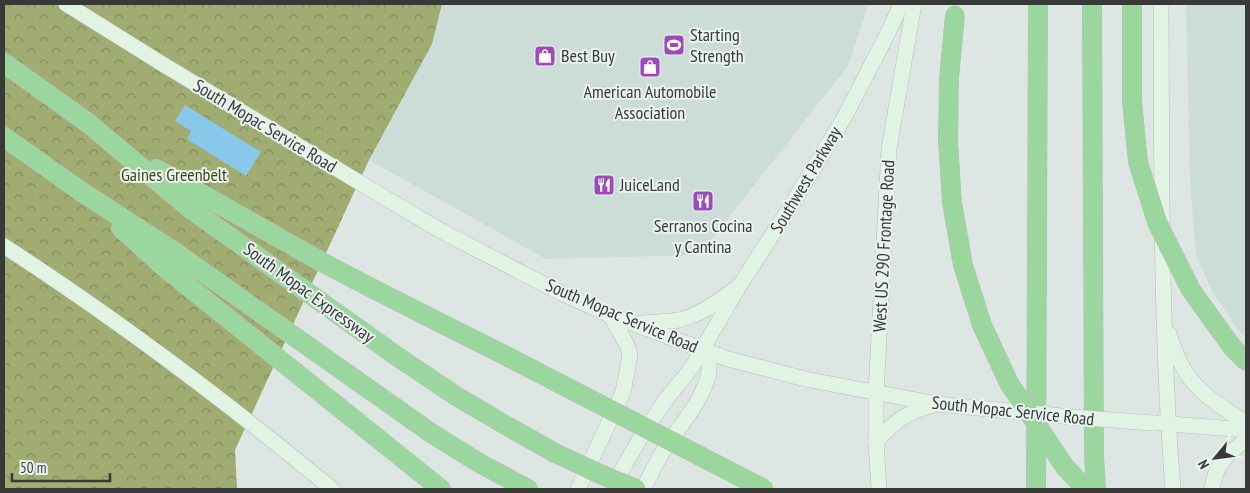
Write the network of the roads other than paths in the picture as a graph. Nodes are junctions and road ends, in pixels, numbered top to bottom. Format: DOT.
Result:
graph roads {
  1 [pos="66,4"];
  2 [pos="901,4"];
  3 [pos="914,4"];
  4 [pos="1038,4"];
  5 [pos="1092,4"];
  6 [pos="1132,4"];
  7 [pos="1161,4"];
  8 [pos="955,9"];
  9 [pos="4,63"];
  10 [pos="4,137"];
  11 [pos="124,153"];
  12 [pos="82,192"];
  13 [pos="4,246"];
  14 [pos="738,288"];
  15 [pos="610,315"];
  16 [pos="1165,321"];
  17 [pos="634,323"];
  18 [pos="706,356"];
  19 [pos="1246,361"];
  20 [pos="876,393"];
  21 [pos="937,404"];
  22 [pos="1160,423"];
  23 [pos="1246,423"];
  24 [pos="1246,430"];
  25 [pos="1246,440"];
  26 [pos="876,442"];
  27 [pos="332,489"];
  28 [pos="442,489"];
  29 [pos="528,489"];
  30 [pos="578,489"];
  31 [pos="612,489"];
  32 [pos="636,489"];
  33 [pos="643,489"];
  34 [pos="764,489"];
  35 [pos="879,489"];
  36 [pos="1036,489"];
  37 [pos="1086,489"];
  38 [pos="1096,489"];
  39 [pos="1173,489"];
  40 [pos="1212,489"];
  1 -- 15 [label="main road, South Mopac Service Road"];
  2 -- 14 [label="main road, Southwest Parkway"];
  3 -- 20 [label="main road, West US 290 Frontage Road"];
  4 -- 36 [label="highway"];
  5 -- 38 [label="highway"];
  6 -- 19 [label="highway, bridge"];
  7 -- 16 [label="main road"];
  8 -- 37 [label="highway, bridge"];
  9 -- 11 [label="highway, South Mopac Expressway"];
  10 -- 12 [label="highway"];
  11 -- 32 [label="highway, South Mopac Expressway, bridge"];
  11 -- 34 [label="highway, bridge"];
  12 -- 28 [label="highway"];
  12 -- 29 [label="highway"];
  13 -- 27 [label="main road"];
  14 -- 17 [label="main road"];
  14 -- 18 [label="main road, Southwest Parkway"];
  15 -- 17 [label="main road, South Mopac Service Road"];
  15 -- 30 [label="main road"];
  16 -- 22 [label="main road"];
  16 -- 23 [label="main road"];
  17 -- 18 [label="main road, South Mopac Service Road"];
  18 -- 20 [label="main road, South Mopac Service Road"];
  18 -- 31 [label="main road, Southwest Parkway"];
  18 -- 33 [label="main road, Southwest Parkway"];
  20 -- 21 [label="main road, South Mopac Service Road"];
  20 -- 26 [label="main road, West US 290 Frontage Road"];
  21 -- 22 [label="main road, South Mopac Service Road, bridge"];
  21 -- 26 [label="main road"];
  22 -- 24 [label="main road, South Mopac Service Road"];
  22 -- 39 [label="main road"];
  25 -- 40 [label="main road"];
  26 -- 35 [label="main road, West US 290 Frontage Road"];
}
